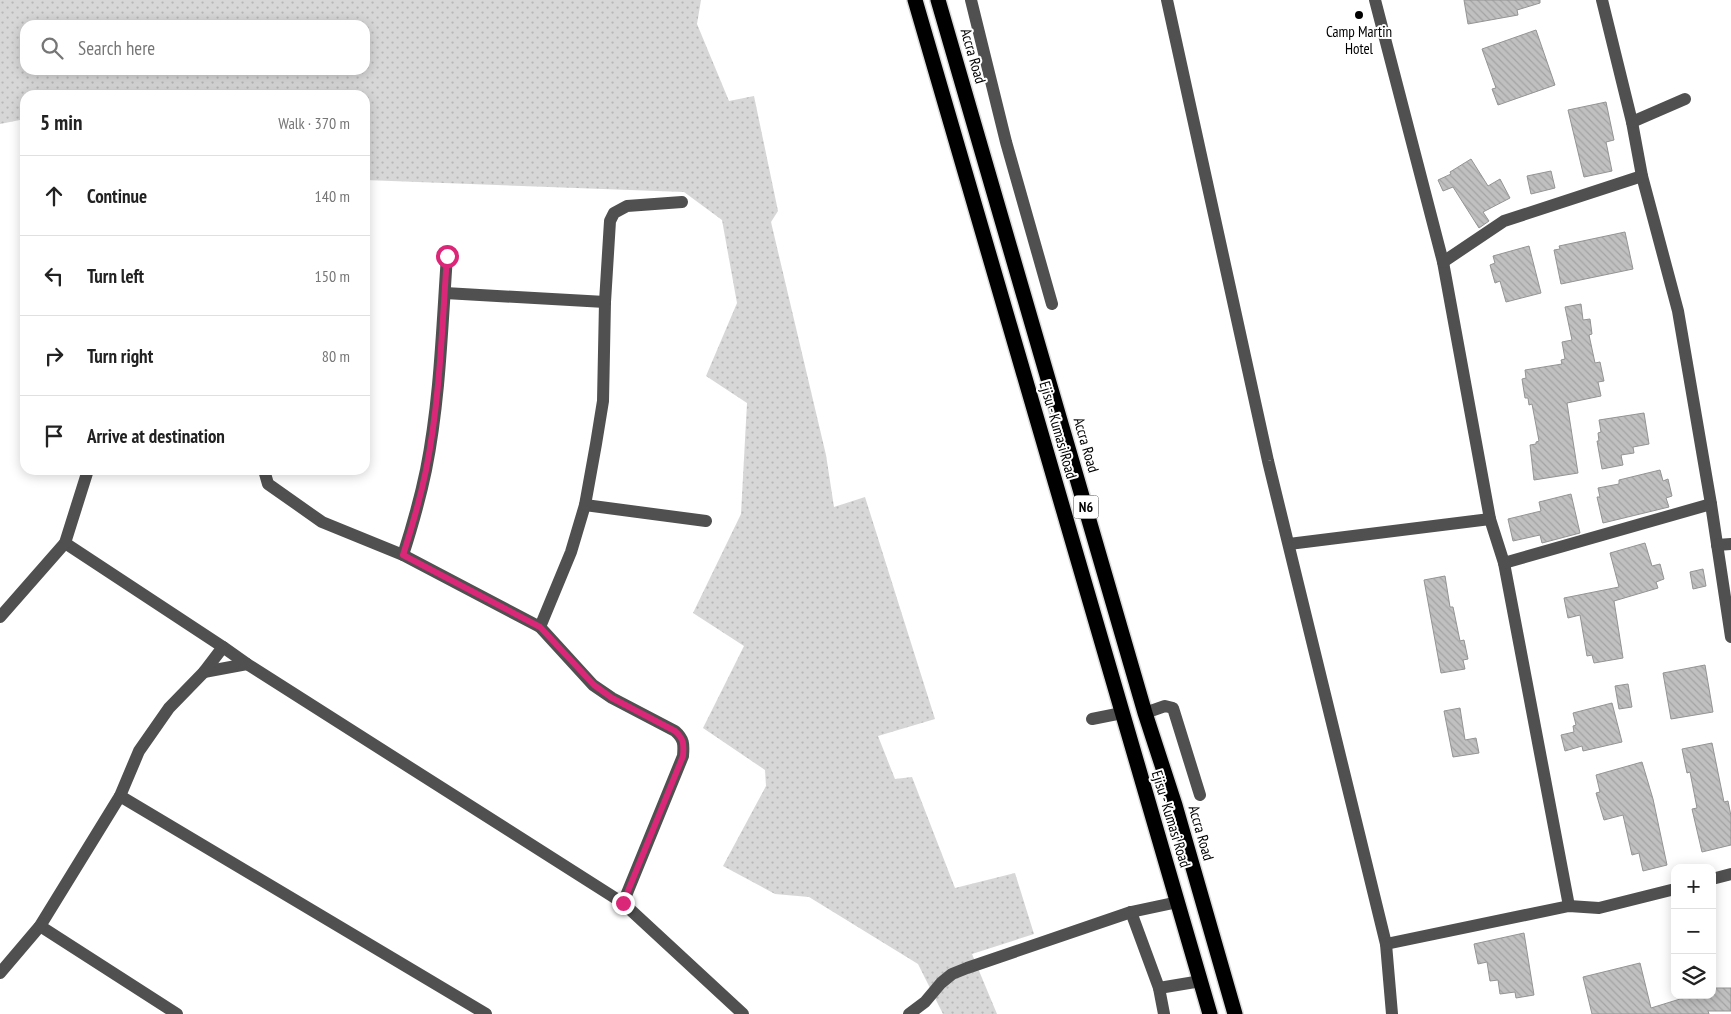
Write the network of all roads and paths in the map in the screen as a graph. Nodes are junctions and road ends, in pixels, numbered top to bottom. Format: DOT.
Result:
graph roads {
  1 [pos="915,0"];
  2 [pos="939,0"];
  3 [pos="971,0"];
  4 [pos="1167,0"];
  5 [pos="1375,0"];
  6 [pos="1602,0"];
  7 [pos="1685,99"];
  8 [pos="1632,122"];
  9 [pos="1642,176"];
  10 [pos="682,202"];
  11 [pos="447,256"];
  12 [pos="1443,262"];
  13 [pos="445,294"];
  14 [pos="605,302"];
  15 [pos="1052,304"];
  16 [pos="86,475"];
  17 [pos="265,475"];
  18 [pos="1711,504"];
  19 [pos="585,505"];
  20 [pos="1490,519"];
  21 [pos="706,521"];
  22 [pos="66,542"];
  23 [pos="1289,544"];
  24 [pos="1731,544"];
  25 [pos="1717,545"];
  26 [pos="403,555"];
  27 [pos="1504,563"];
  28 [pos="0,617"];
  29 [pos="540,627"];
  30 [pos="1731,637"];
  31 [pos="224,647"];
  32 [pos="247,664"];
  33 [pos="204,672"];
  34 [pos="1122,713"];
  35 [pos="1145,713"];
  36 [pos="1092,719"];
  37 [pos="1200,795"];
  38 [pos="120,796"];
  39 [pos="1731,874"];
  40 [pos="1716,878"];
  41 [pos="1671,890"];
  42 [pos="1178,902"];
  43 [pos="623,903"];
  44 [pos="1569,906"];
  45 [pos="1130,912"];
  46 [pos="40,926"];
  47 [pos="1386,944"];
  48 [pos="0,973"];
  49 [pos="1201,981"];
  50 [pos="1159,988"];
  51 [pos="177,1014"];
  52 [pos="486,1014"];
  53 [pos="743,1014"];
  54 [pos="909,1014"];
  55 [pos="1164,1014"];
  56 [pos="1210,1014"];
  57 [pos="1235,1014"];
  58 [pos="1392,1014"];
  1 -- 34 [label="highway, Ejisu - Kumasi Road / N6"];
  2 -- 35 [label="highway, Accra Road / N6"];
  3 -- 15 [label="street"];
  4 -- 23 [label="street"];
  5 -- 12 [label="street"];
  6 -- 8 [label="street"];
  7 -- 8 [label="street"];
  8 -- 9 [label="street"];
  9 -- 12 [label="street"];
  9 -- 18 [label="street"];
  10 -- 14 [label="street"];
  11 -- 13 [label="street"];
  12 -- 20 [label="street"];
  13 -- 14 [label="street"];
  13 -- 26 [label="street"];
  14 -- 19 [label="street"];
  16 -- 22 [label="street"];
  17 -- 26 [label="street"];
  18 -- 25 [label="street"];
  18 -- 27 [label="street"];
  19 -- 21 [label="street"];
  19 -- 29 [label="street"];
  20 -- 23 [label="street"];
  20 -- 27 [label="street"];
  22 -- 28 [label="street"];
  22 -- 31 [label="street"];
  23 -- 47 [label="street"];
  24 -- 25 [label="street"];
  25 -- 30 [label="street"];
  26 -- 29 [label="street"];
  27 -- 44 [label="street"];
  29 -- 43 [label="street"];
  31 -- 32 [label="street"];
  31 -- 33 [label="street"];
  32 -- 33 [label="street"];
  32 -- 43 [label="street"];
  33 -- 38 [label="street"];
  34 -- 36 [label="street"];
  34 -- 42 [label="highway, Ejisu - Kumasi Road / N6"];
  35 -- 37 [label="street"];
  35 -- 57 [label="highway, Accra Road / N6"];
  38 -- 46 [label="street"];
  38 -- 52 [label="street"];
  39 -- 40 [label="street"];
  41 -- 44 [label="street"];
  42 -- 45 [label="street"];
  42 -- 49 [label="highway, Ejisu - Kumasi Road / N6"];
  43 -- 53 [label="street"];
  44 -- 47 [label="street"];
  45 -- 50 [label="street"];
  45 -- 54 [label="street"];
  46 -- 48 [label="street"];
  46 -- 51 [label="street"];
  47 -- 58 [label="street"];
  49 -- 50 [label="street"];
  49 -- 56 [label="highway, Ejisu - Kumasi Road / N6"];
  50 -- 55 [label="street"];
}
